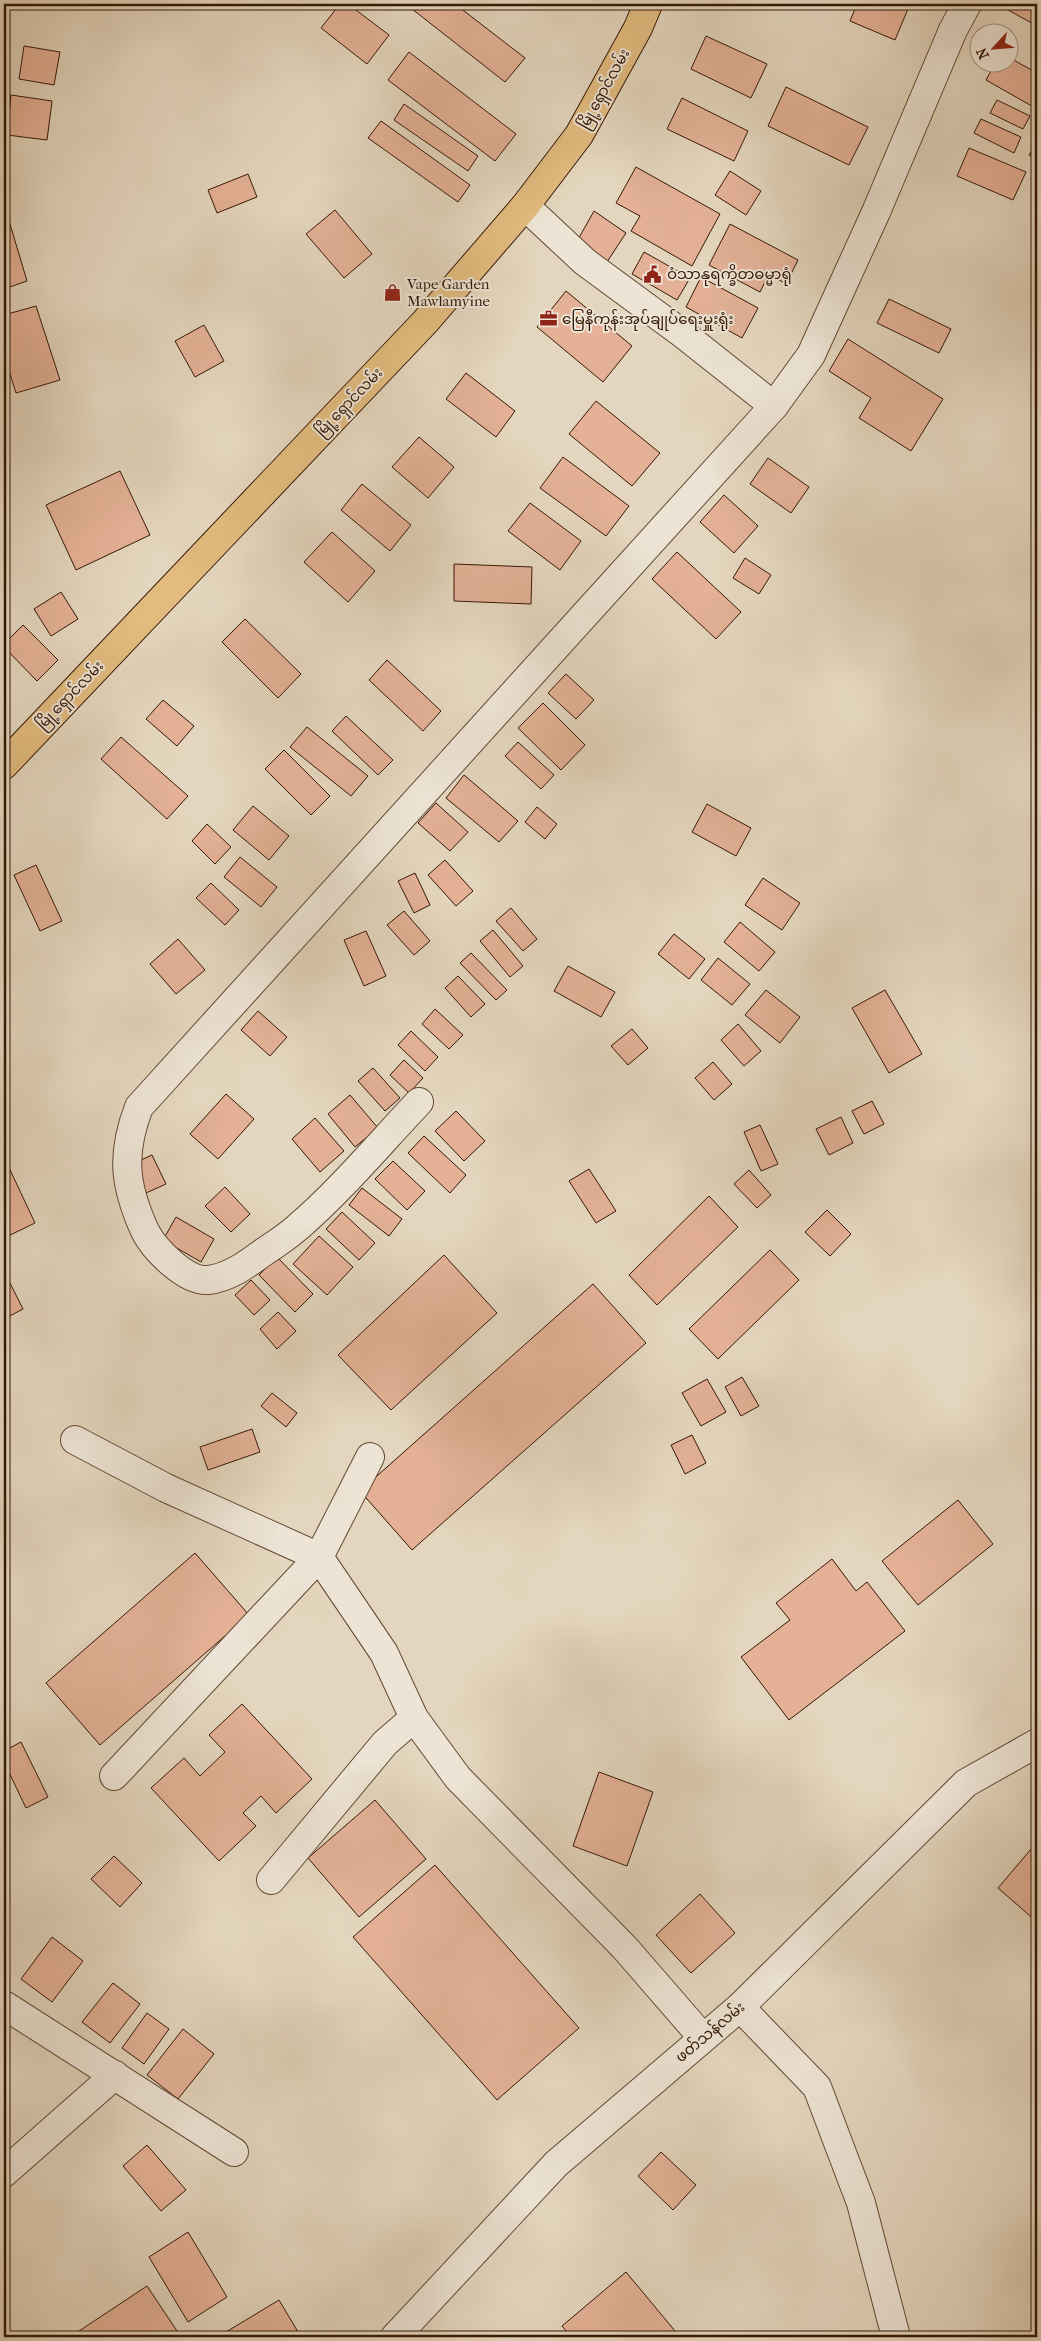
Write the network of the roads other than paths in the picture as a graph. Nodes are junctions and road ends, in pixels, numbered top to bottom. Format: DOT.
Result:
graph roads {
  1 [pos="648,4"];
  2 [pos="967,4"];
  3 [pos="525,206"];
  4 [pos="774,406"];
  5 [pos="4,765"];
  6 [pos="419,1102"];
  7 [pos="75,1440"];
  8 [pos="370,1457"];
  9 [pos="319,1557"];
  10 [pos="414,1718"];
  11 [pos="1037,1743"];
  12 [pos="114,1776"];
  13 [pos="271,1880"];
  14 [pos="4,2005"];
  15 [pos="740,2008"];
  16 [pos="703,2038"];
  17 [pos="115,2075"];
  18 [pos="234,2152"];
  19 [pos="4,2173"];
  20 [pos="395,2337"];
  21 [pos="896,2337"];
  1 -- 3 [label="highway, မြို့ရှောင်လမ်း"];
  2 -- 4 [label="street"];
  3 -- 4 [label="street"];
  3 -- 5 [label="highway, မြို့ရှောင်လမ်း"];
  4 -- 6 [label="street"];
  7 -- 9 [label="street"];
  8 -- 9 [label="street"];
  9 -- 10 [label="street"];
  9 -- 12 [label="street"];
  10 -- 13 [label="street"];
  10 -- 16 [label="street"];
  11 -- 15 [label="street, ဖတ်သန်လမ်း"];
  14 -- 17 [label="street"];
  15 -- 16 [label="street, ဖတ်သန်လမ်း"];
  15 -- 21 [label="street"];
  16 -- 20 [label="street, ဖတ်သန်လမ်း"];
  17 -- 18 [label="street"];
  17 -- 19 [label="street"];
}
